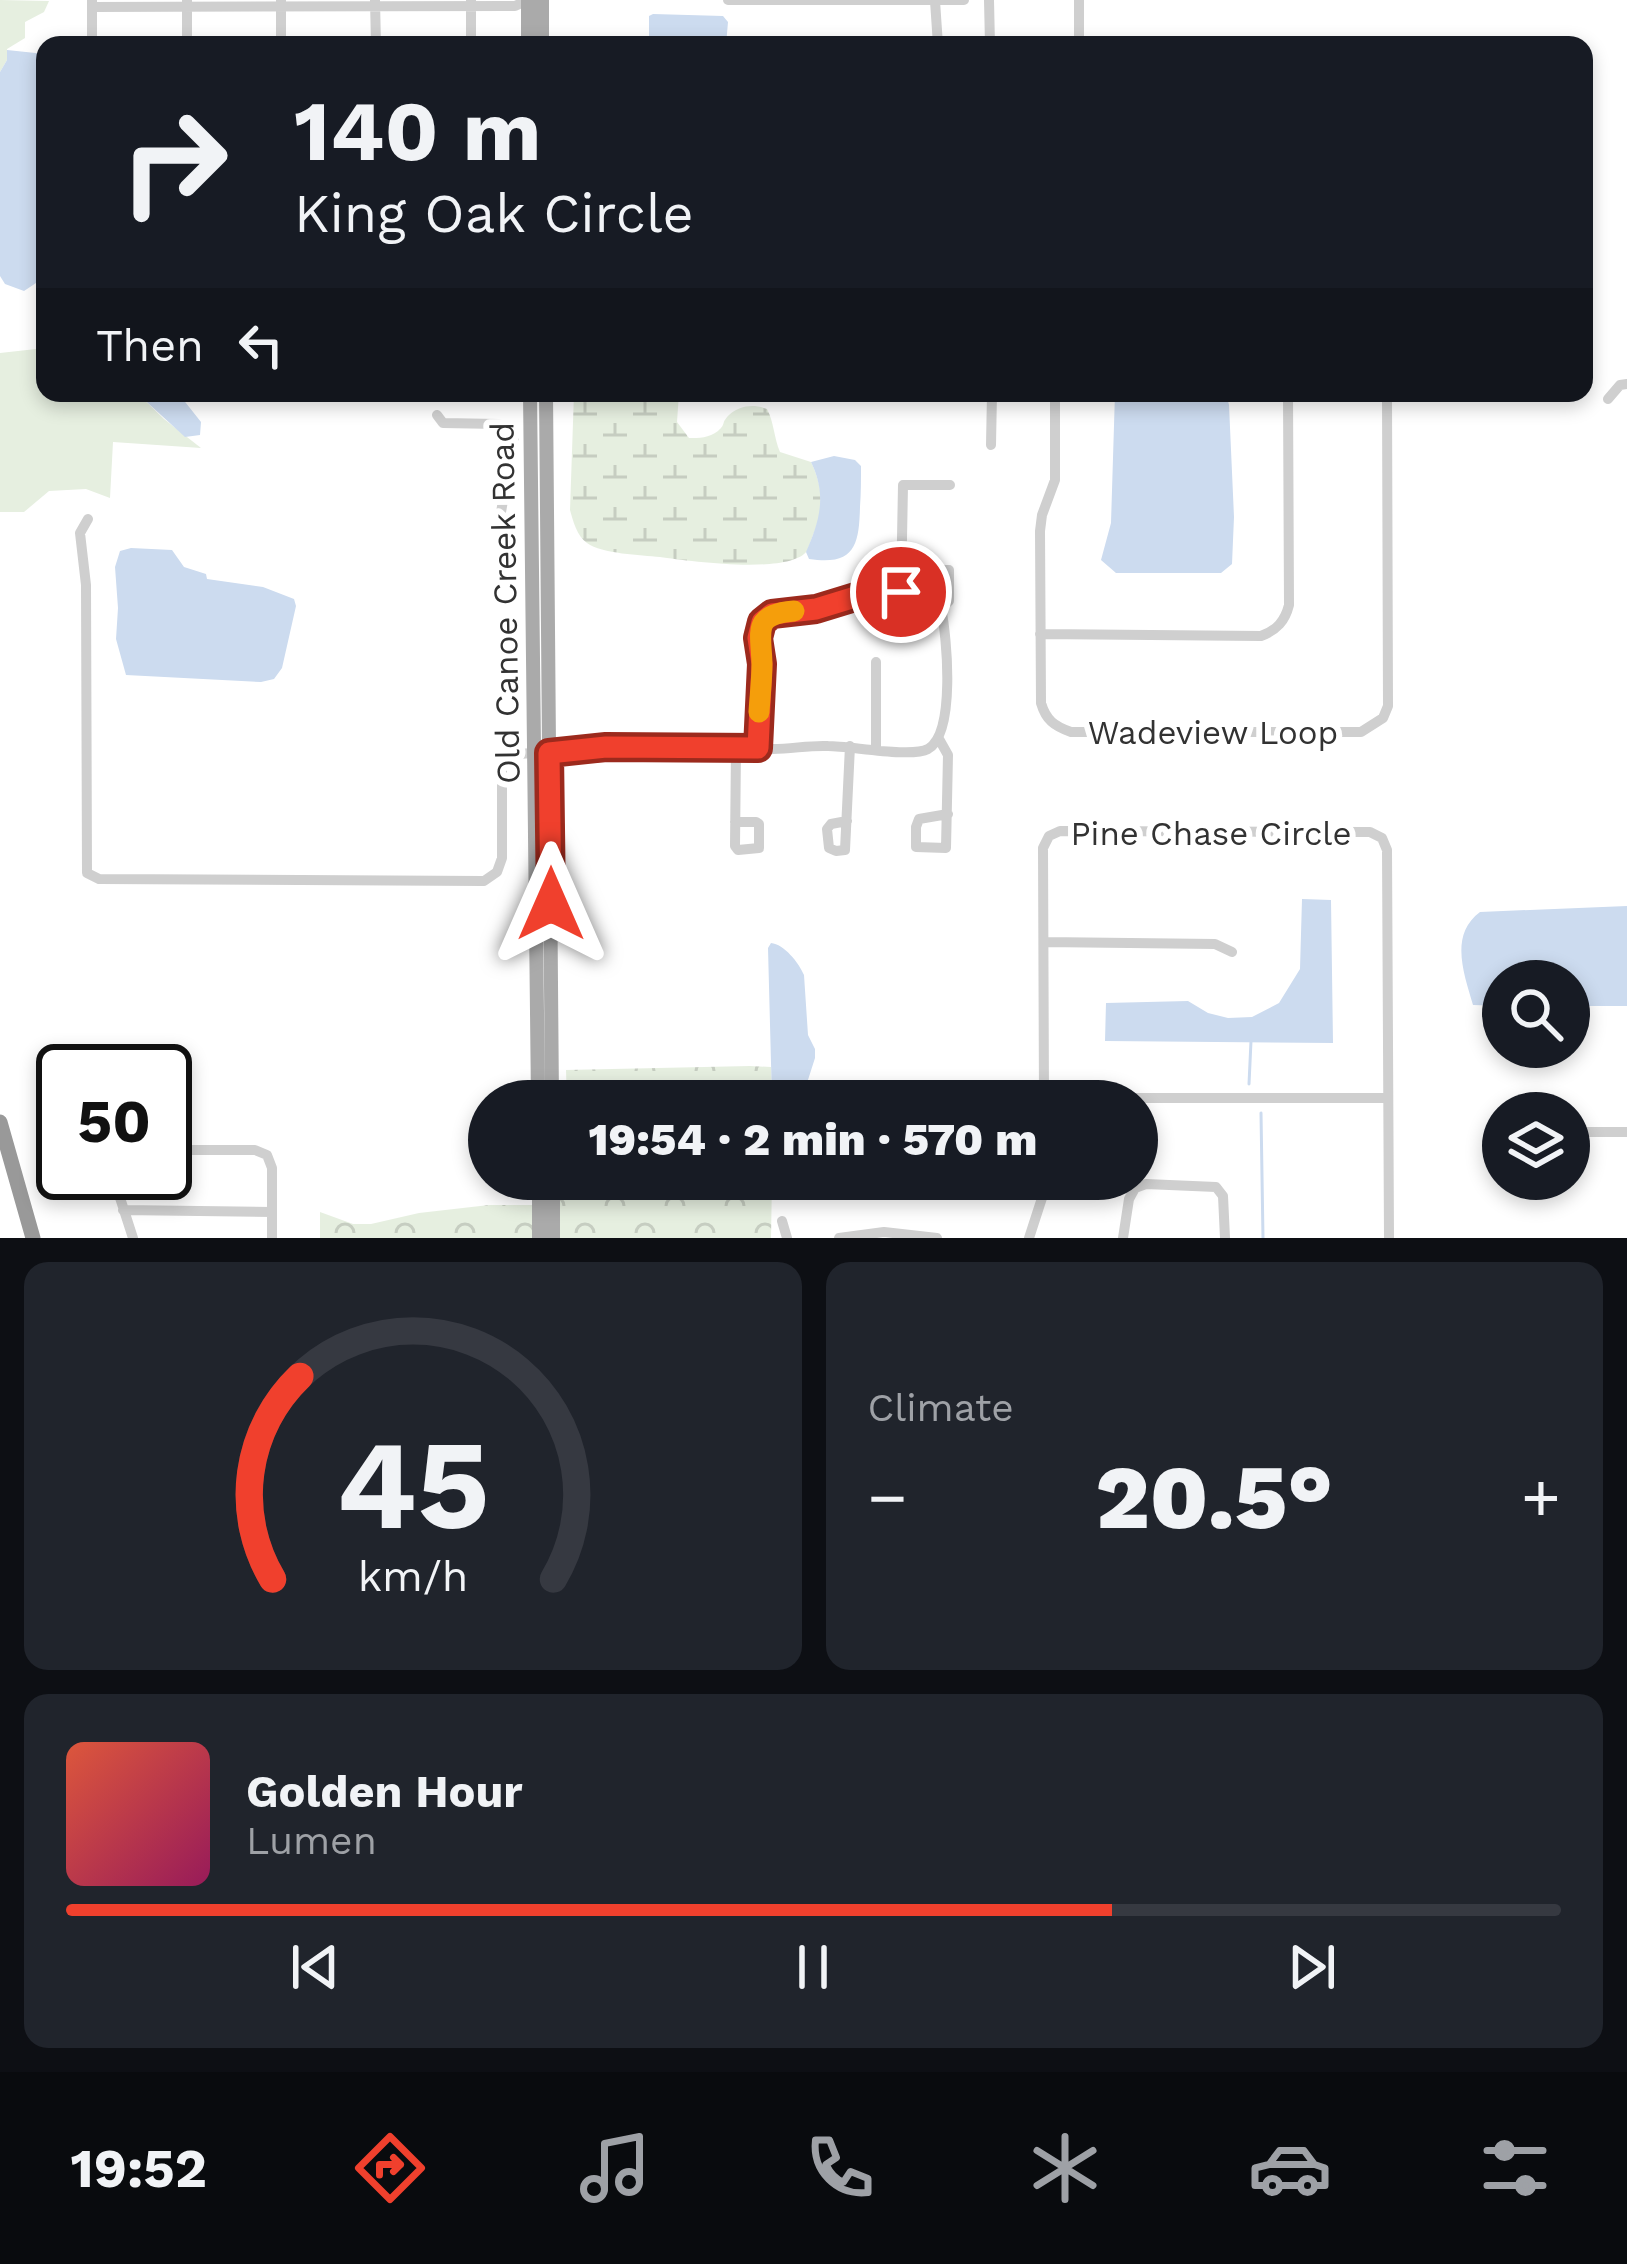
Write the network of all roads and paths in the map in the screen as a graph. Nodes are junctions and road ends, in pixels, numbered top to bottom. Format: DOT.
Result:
graph roads {
  1 [pos="528,0"];
  2 [pos="542,0"];
  3 [pos="728,0"];
  4 [pos="964,0"];
  5 [pos="989,0"];
  6 [pos="1079,0"];
  7 [pos="935,1"];
  8 [pos="92,3"];
  9 [pos="187,3"];
  10 [pos="281,3"];
  11 [pos="375,3"];
  12 [pos="471,3"];
  13 [pos="92,36"];
  14 [pos="187,36"];
  15 [pos="281,36"];
  16 [pos="376,36"];
  17 [pos="471,36"];
  18 [pos="528,36"];
  19 [pos="542,36"];
  20 [pos="937,36"];
  21 [pos="990,36"];
  22 [pos="1079,36"];
  23 [pos="1627,384"];
  24 [pos="1608,399"];
  25 [pos="530,402"];
  26 [pos="546,402"];
  27 [pos="992,402"];
  28 [pos="1054,402"];
  29 [pos="1288,402"];
  30 [pos="1387,402"];
  31 [pos="437,415"];
  32 [pos="991,445"];
  33 [pos="950,484"];
  34 [pos="88,519"];
  35 [pos="507,531"];
  36 [pos="901,570"];
  37 [pos="901,592"];
  38 [pos="941,608"];
  39 [pos="1040,634"];
  40 [pos="876,662"];
  41 [pos="939,739"];
  42 [pos="850,746"];
  43 [pos="736,748"];
  44 [pos="758,748"];
  45 [pos="876,748"];
  46 [pos="542,753"];
  47 [pos="948,814"];
  48 [pos="847,821"];
  49 [pos="736,822"];
  50 [pos="543,904"];
  51 [pos="1043,942"];
  52 [pos="1232,952"];
  53 [pos="539,1080"];
  54 [pos="551,1080"];
  55 [pos="1044,1080"];
  56 [pos="1388,1098"];
  57 [pos="1158,1099"];
  58 [pos="0,1122"];
  59 [pos="1590,1132"];
  60 [pos="1627,1132"];
  61 [pos="192,1150"];
  62 [pos="121,1200"];
  63 [pos="539,1200"];
  64 [pos="553,1200"];
  65 [pos="1041,1200"];
  66 [pos="124,1210"];
  67 [pos="272,1212"];
  68 [pos="782,1221"];
  69 [pos="33,1238"];
  70 [pos="133,1238"];
  71 [pos="272,1238"];
  72 [pos="539,1238"];
  73 [pos="554,1238"];
  74 [pos="788,1238"];
  75 [pos="839,1238"];
  76 [pos="937,1238"];
  77 [pos="1029,1238"];
  78 [pos="1124,1238"];
  79 [pos="1225,1238"];
  80 [pos="1389,1238"];
  1 -- 12 [label="street"];
  1 -- 18 [label="main road"];
  2 -- 19 [label="main road"];
  3 -- 7 [label="street"];
  4 -- 7 [label="street"];
  5 -- 21 [label="street"];
  6 -- 22 [label="street"];
  7 -- 20 [label="street"];
  8 -- 9 [label="street"];
  8 -- 13 [label="street"];
  9 -- 10 [label="street"];
  9 -- 14 [label="street"];
  10 -- 11 [label="street"];
  10 -- 15 [label="street"];
  11 -- 12 [label="street"];
  11 -- 16 [label="street"];
  12 -- 17 [label="street"];
  23 -- 24 [label="street"];
  25 -- 46 [label="main road, Old Canoe Creek Road"];
  26 -- 46 [label="main road, Old Canoe Creek Road"];
  27 -- 32 [label="street"];
  28 -- 39 [label="street, Wadeview Loop"];
  29 -- 39 [label="street"];
  30 -- 39 [label="street, Wadeview Loop"];
  31 -- 35 [label="street"];
  33 -- 36 [label="street"];
  34 -- 46 [label="street"];
  36 -- 37 [label="street"];
  36 -- 38 [label="street"];
  37 -- 38 [label="street"];
  37 -- 44 [label="street"];
  38 -- 41 [label="street"];
  40 -- 45 [label="street"];
  41 -- 45 [label="street"];
  41 -- 47 [label="street"];
  42 -- 44 [label="street"];
  42 -- 45 [label="street"];
  42 -- 48 [label="street"];
  43 -- 44 [label="street"];
  43 -- 46 [label="street"];
  43 -- 49 [label="street"];
  46 -- 50 [label="main road, Old Canoe Creek Road"];
  48 -- 48 [label="street"];
  50 -- 53 [label="main road, Old Canoe Creek Road"];
  50 -- 54 [label="main road, Old Canoe Creek Road"];
  51 -- 52 [label="street"];
  51 -- 55 [label="street, Pine Chase Circle"];
  51 -- 56 [label="street, Pine Chase Circle"];
  56 -- 57 [label="street"];
  56 -- 80 [label="street, Pine Chase Circle"];
  58 -- 69 [label="highway"];
  59 -- 60 [label="street"];
  61 -- 67 [label="street"];
  62 -- 66 [label="street"];
  63 -- 72 [label="main road"];
  64 -- 73 [label="main road"];
  65 -- 77 [label="street"];
  66 -- 67 [label="street"];
  66 -- 70 [label="street"];
  67 -- 71 [label="street"];
  68 -- 74 [label="street"];
  75 -- 76 [label="street"];
  78 -- 79 [label="street"];
}
